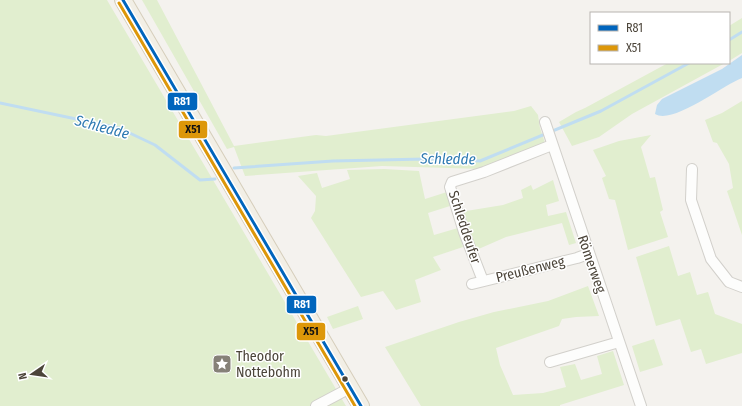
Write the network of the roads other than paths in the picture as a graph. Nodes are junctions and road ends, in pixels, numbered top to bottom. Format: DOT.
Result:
graph roads {
  1 [pos="123,0"];
  2 [pos="545,122"];
  3 [pos="552,145"];
  4 [pos="692,169"];
  5 [pos="588,254"];
  6 [pos="483,281"];
  7 [pos="472,284"];
  8 [pos="742,286"];
  9 [pos="619,342"];
  10 [pos="550,362"];
  11 [pos="350,388"];
  12 [pos="316,406"];
  13 [pos="361,406"];
  14 [pos="641,406"];
  1 -- 11 [label="main road"];
  2 -- 3 [label="street, Römerweg"];
  3 -- 5 [label="street, Römerweg"];
  3 -- 6 [label="street, Schleddeufer"];
  4 -- 8 [label="street"];
  5 -- 6 [label="street, Preußenweg"];
  5 -- 9 [label="street, Römerweg"];
  6 -- 7 [label="street, Preußenweg"];
  9 -- 10 [label="street"];
  9 -- 14 [label="street, Römerweg"];
  11 -- 12 [label="street"];
  11 -- 13 [label="main road"];
}
